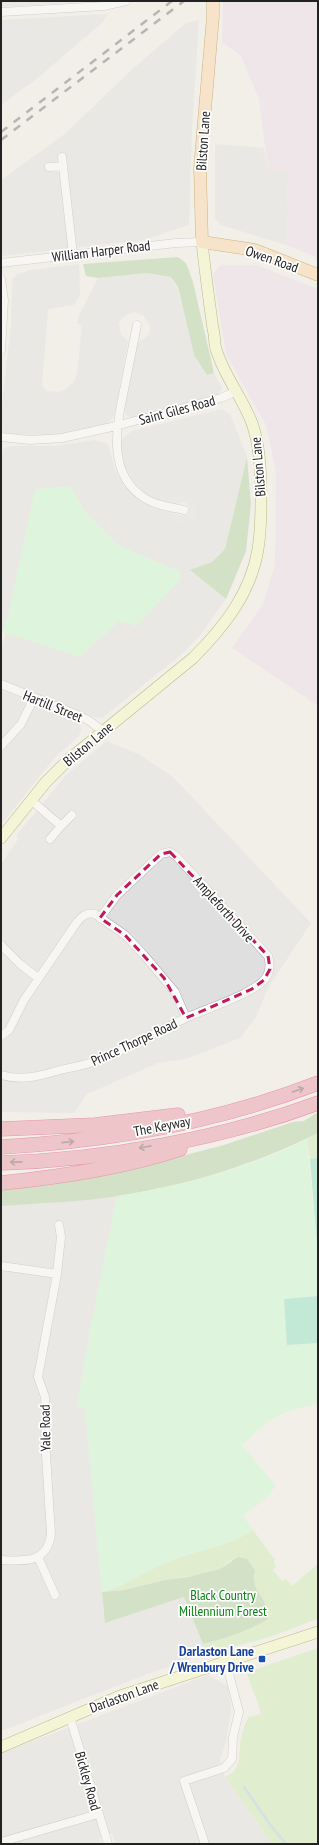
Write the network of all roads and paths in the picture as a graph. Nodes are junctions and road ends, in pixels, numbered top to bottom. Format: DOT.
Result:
graph roads {
  1 [pos="126,1"];
  2 [pos="213,1"];
  3 [pos="1,12"];
  4 [pos="62,157"];
  5 [pos="63,166"];
  6 [pos="49,167"];
  7 [pos="202,242"];
  8 [pos="73,255"];
  9 [pos="1,263"];
  10 [pos="318,275"];
  11 [pos="1,279"];
  12 [pos="137,325"];
  13 [pos="1,350"];
  14 [pos="237,391"];
  15 [pos="116,426"];
  16 [pos="1,438"];
  17 [pos="184,510"];
  18 [pos="1,684"];
  19 [pos="34,698"];
  20 [pos="103,731"];
  21 [pos="1,746"];
  22 [pos="32,800"];
  23 [pos="72,815"];
  24 [pos="61,826"];
  25 [pos="1,838"];
  26 [pos="50,839"];
  27 [pos="100,918"];
  28 [pos="1,945"];
  29 [pos="38,978"];
  30 [pos="186,1018"];
  31 [pos="1,1036"];
  32 [pos="1,1075"];
  33 [pos="318,1083"];
  34 [pos="278,1097"];
  35 [pos="318,1103"];
  36 [pos="270,1119"];
  37 [pos="1,1129"];
  38 [pos="1,1147"];
  39 [pos="1,1163"];
  40 [pos="1,1183"];
  41 [pos="59,1225"];
  42 [pos="1,1266"];
  43 [pos="56,1274"];
  44 [pos="38,1557"];
  45 [pos="1,1560"];
  46 [pos="55,1595"];
  47 [pos="318,1632"];
  48 [pos="226,1662"];
  49 [pos="70,1717"];
  50 [pos="1,1747"];
  51 [pos="98,1814"];
  52 [pos="1,1842"];
  53 [pos="108,1844"];
  54 [pos="205,1844"];
  1 -- 3 [label="street"];
  2 -- 7 [label="main road, Bilston Lane"];
  4 -- 5 [label="street"];
  5 -- 6 [label="street"];
  5 -- 8 [label="street"];
  7 -- 8 [label="street, William Harper Road"];
  7 -- 10 [label="main road, Owen Road"];
  7 -- 14 [label="main road, Bilston Lane"];
  8 -- 9 [label="street, William Harper Road"];
  11 -- 13 [label="street"];
  12 -- 15 [label="street, Saint Giles Road"];
  14 -- 15 [label="street, Saint Giles Road"];
  14 -- 20 [label="main road, Bilston Lane"];
  15 -- 16 [label="street, Saint Giles Road"];
  15 -- 17 [label="street, Saint Giles Road"];
  18 -- 19 [label="street, Hartill Street"];
  19 -- 20 [label="street, Hartill Street"];
  19 -- 21 [label="street"];
  20 -- 22 [label="main road, Bilston Lane"];
  22 -- 24 [label="street"];
  22 -- 25 [label="main road, Bilston Lane"];
  23 -- 24 [label="street"];
  24 -- 26 [label="street"];
  27 -- 29 [label="street, Prince Thorpe Road"];
  27 -- 30 [label="street, Prince Thorpe Road"];
  27 -- 30 [label="street, Ampleforth Drive"];
  28 -- 29 [label="street"];
  29 -- 31 [label="street, Prince Thorpe Road"];
  30 -- 32 [label="street, Prince Thorpe Road"];
  34 -- 33 [label="highway, The Keyway, one-way"];
  34 -- 37 [label="highway"];
  38 -- 34 [label="highway, The Keyway, one-way"];
  35 -- 36 [label="highway, The Keyway"];
  36 -- 39 [label="highway, The Keyway, one-way"];
  36 -- 40 [label="highway"];
  41 -- 43 [label="street, Yale Road"];
  42 -- 43 [label="street"];
  43 -- 44 [label="street, Yale Road"];
  44 -- 45 [label="street"];
  44 -- 46 [label="street"];
  47 -- 48 [label="main road, Darlaston Lane"];
  48 -- 49 [label="main road, Darlaston Lane"];
  48 -- 54 [label="street"];
  49 -- 50 [label="main road, Darlaston Lane"];
  49 -- 51 [label="street, Bickley Road"];
  51 -- 52 [label="street"];
  51 -- 53 [label="street, Bickley Road"];
}
